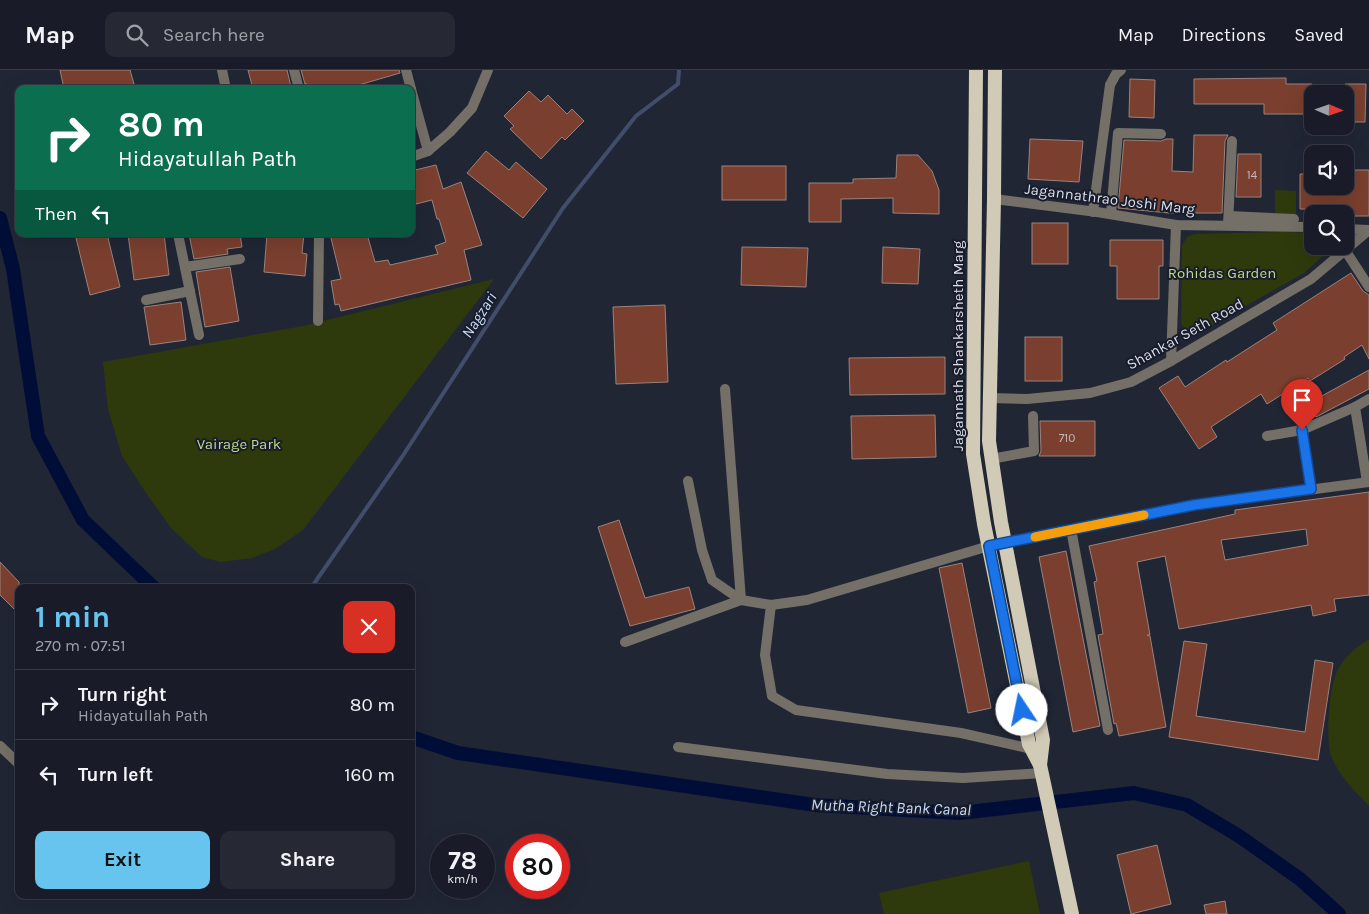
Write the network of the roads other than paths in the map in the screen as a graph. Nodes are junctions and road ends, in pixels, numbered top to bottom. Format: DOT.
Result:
graph roads {
  1 [pos="222,70"];
  2 [pos="294,70"];
  3 [pos="406,70"];
  4 [pos="488,70"];
  5 [pos="976,70"];
  6 [pos="995,70"];
  7 [pos="1121,70"];
  8 [pos="225,85"];
  9 [pos="298,85"];
  10 [pos="410,85"];
  11 [pos="415,104"];
  12 [pos="1161,134"];
  13 [pos="1232,141"];
  14 [pos="428,151"];
  15 [pos="415,156"];
  16 [pos="994,199"];
  17 [pos="1093,212"];
  18 [pos="1111,214"];
  19 [pos="1294,219"];
  20 [pos="1229,221"];
  21 [pos="1176,225"];
  22 [pos="1304,226"];
  23 [pos="1354,229"];
  24 [pos="1369,230"];
  25 [pos="179,237"];
  26 [pos="319,237"];
  27 [pos="1354,242"];
  28 [pos="1339,255"];
  29 [pos="1348,255"];
  30 [pos="240,259"];
  31 [pos="185,267"];
  32 [pos="1369,287"];
  33 [pos="190,291"];
  34 [pos="146,300"];
  35 [pos="318,321"];
  36 [pos="199,335"];
  37 [pos="1171,361"];
  38 [pos="725,389"];
  39 [pos="990,398"];
  40 [pos="1369,399"];
  41 [pos="1355,407"];
  42 [pos="1033,416"];
  43 [pos="1302,430"];
  44 [pos="1267,436"];
  45 [pos="973,454"];
  46 [pos="990,456"];
  47 [pos="688,481"];
  48 [pos="1368,482"];
  49 [pos="1311,489"];
  50 [pos="1071,530"];
  51 [pos="1005,542"];
  52 [pos="989,546"];
  53 [pos="741,600"];
  54 [pos="771,606"];
  55 [pos="625,642"];
  56 [pos="1108,730"];
  57 [pos="0,746"];
  58 [pos="678,747"];
  59 [pos="1032,749"];
  60 [pos="15,760"];
  61 [pos="1041,769"];
  62 [pos="1072,914"];
  1 -- 8 [label="street"];
  2 -- 9 [label="street"];
  3 -- 10 [label="street"];
  4 -- 14 [label="street"];
  5 -- 45 [label="highway, Jagannath Shankarsheth Marg"];
  6 -- 16 [label="highway, Jagannath Shankarsheth Marg"];
  7 -- 17 [label="street"];
  11 -- 14 [label="street"];
  12 -- 18 [label="street"];
  13 -- 20 [label="street"];
  14 -- 15 [label="street"];
  16 -- 17 [label="street, Jagannathrao Joshi Marg"];
  16 -- 39 [label="highway, Jagannath Shankarsheth Marg"];
  17 -- 18 [label="street, Jagannathrao Joshi Marg"];
  18 -- 21 [label="street, Jagannathrao Joshi Marg"];
  19 -- 20 [label="street"];
  20 -- 21 [label="street, Jagannathrao Joshi Marg"];
  20 -- 22 [label="street, Jagannathrao Joshi Marg"];
  21 -- 37 [label="street"];
  23 -- 24 [label="street"];
  24 -- 27 [label="street, Shankar Seth Road"];
  25 -- 31 [label="street"];
  26 -- 35 [label="street"];
  28 -- 37 [label="street, Shankar Seth Road"];
  29 -- 32 [label="street"];
  30 -- 31 [label="street"];
  31 -- 33 [label="street"];
  33 -- 34 [label="street"];
  33 -- 36 [label="street"];
  37 -- 39 [label="street, Shankar Seth Road"];
  38 -- 53 [label="street"];
  39 -- 46 [label="highway, Jagannath Shankarsheth Marg"];
  40 -- 41 [label="street"];
  41 -- 43 [label="street"];
  41 -- 48 [label="street"];
  42 -- 46 [label="street"];
  43 -- 44 [label="street"];
  43 -- 49 [label="street"];
  45 -- 46 [label="highway"];
  45 -- 52 [label="highway, Jagannath Shankarsheth Marg"];
  46 -- 51 [label="highway, Jagannath Shankarsheth Marg"];
  47 -- 53 [label="street"];
  48 -- 49 [label="street"];
  49 -- 50 [label="street"];
  50 -- 51 [label="street"];
  50 -- 56 [label="street"];
  51 -- 52 [label="street"];
  51 -- 61 [label="highway, Jagannath Shankarsheth Marg"];
  52 -- 54 [label="street"];
  52 -- 59 [label="highway, Jagannath Shankarsheth Marg"];
  53 -- 54 [label="street"];
  53 -- 55 [label="street"];
  54 -- 59 [label="street"];
  57 -- 60 [label="street"];
  58 -- 61 [label="street"];
  59 -- 61 [label="highway, Jagannath Shankarsheth Marg"];
  61 -- 62 [label="highway, Jagannath Shankarsheth Marg"];
}
